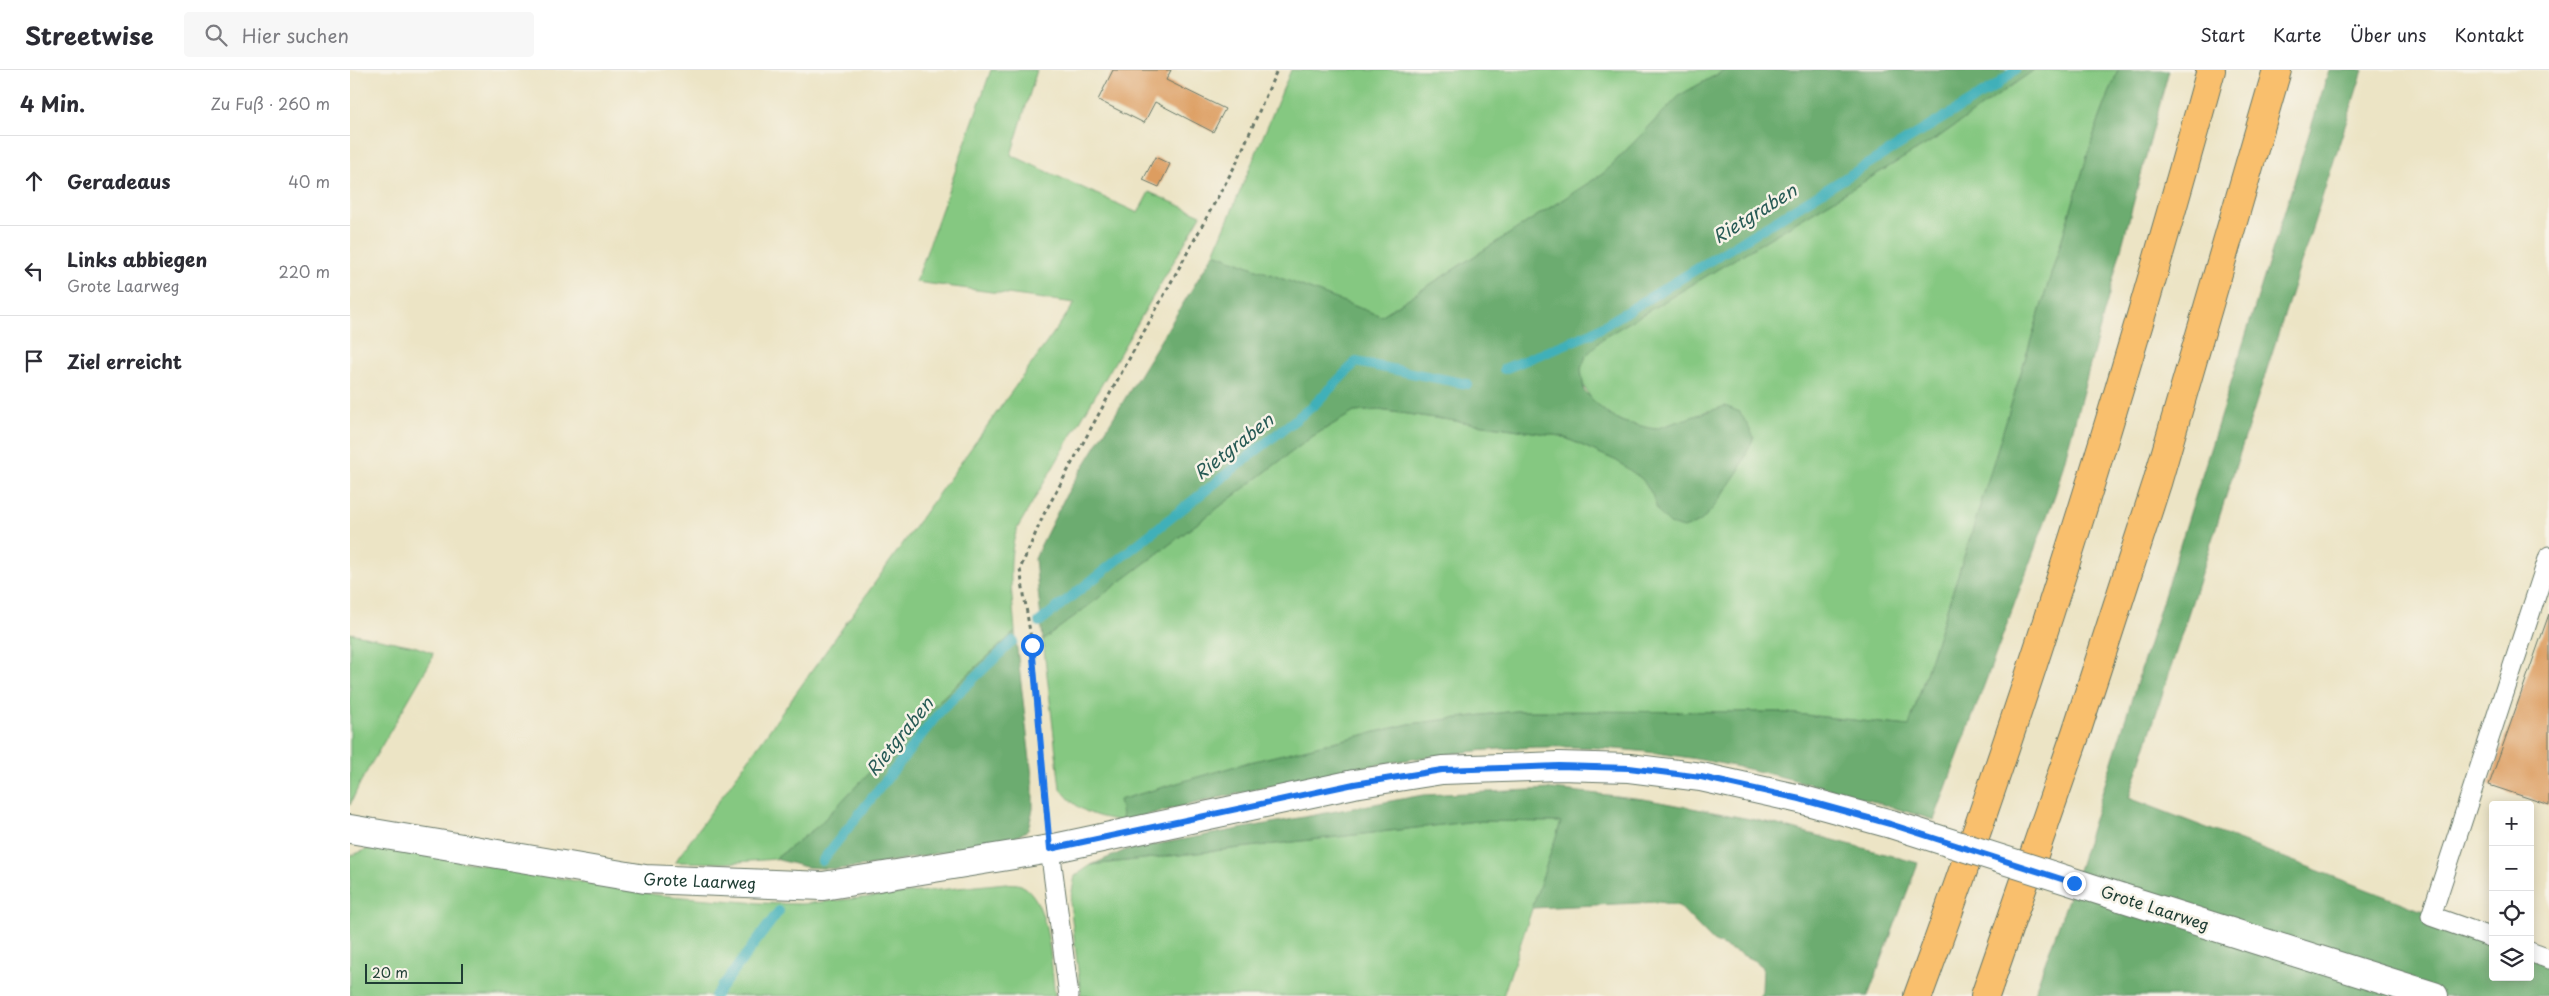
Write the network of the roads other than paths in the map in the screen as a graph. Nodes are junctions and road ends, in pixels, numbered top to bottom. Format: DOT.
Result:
graph roads {
  1 [pos="2211,70"];
  2 [pos="2276,70"];
  3 [pos="2549,556"];
  4 [pos="350,829"];
  5 [pos="1050,849"];
  6 [pos="2489,937"];
  7 [pos="2534,953"];
  8 [pos="2549,959"];
  9 [pos="1069,996"];
  10 [pos="1918,996"];
  11 [pos="1985,996"];
  12 [pos="2434,996"];
  1 -- 10 [label="highway"];
  2 -- 11 [label="highway"];
  3 -- 6 [label="lane"];
  4 -- 5 [label="street, Grote Laarweg"];
  5 -- 9 [label="lane"];
  5 -- 12 [label="street, Grote Laarweg, bridge"];
  7 -- 8 [label="lane"];
}
